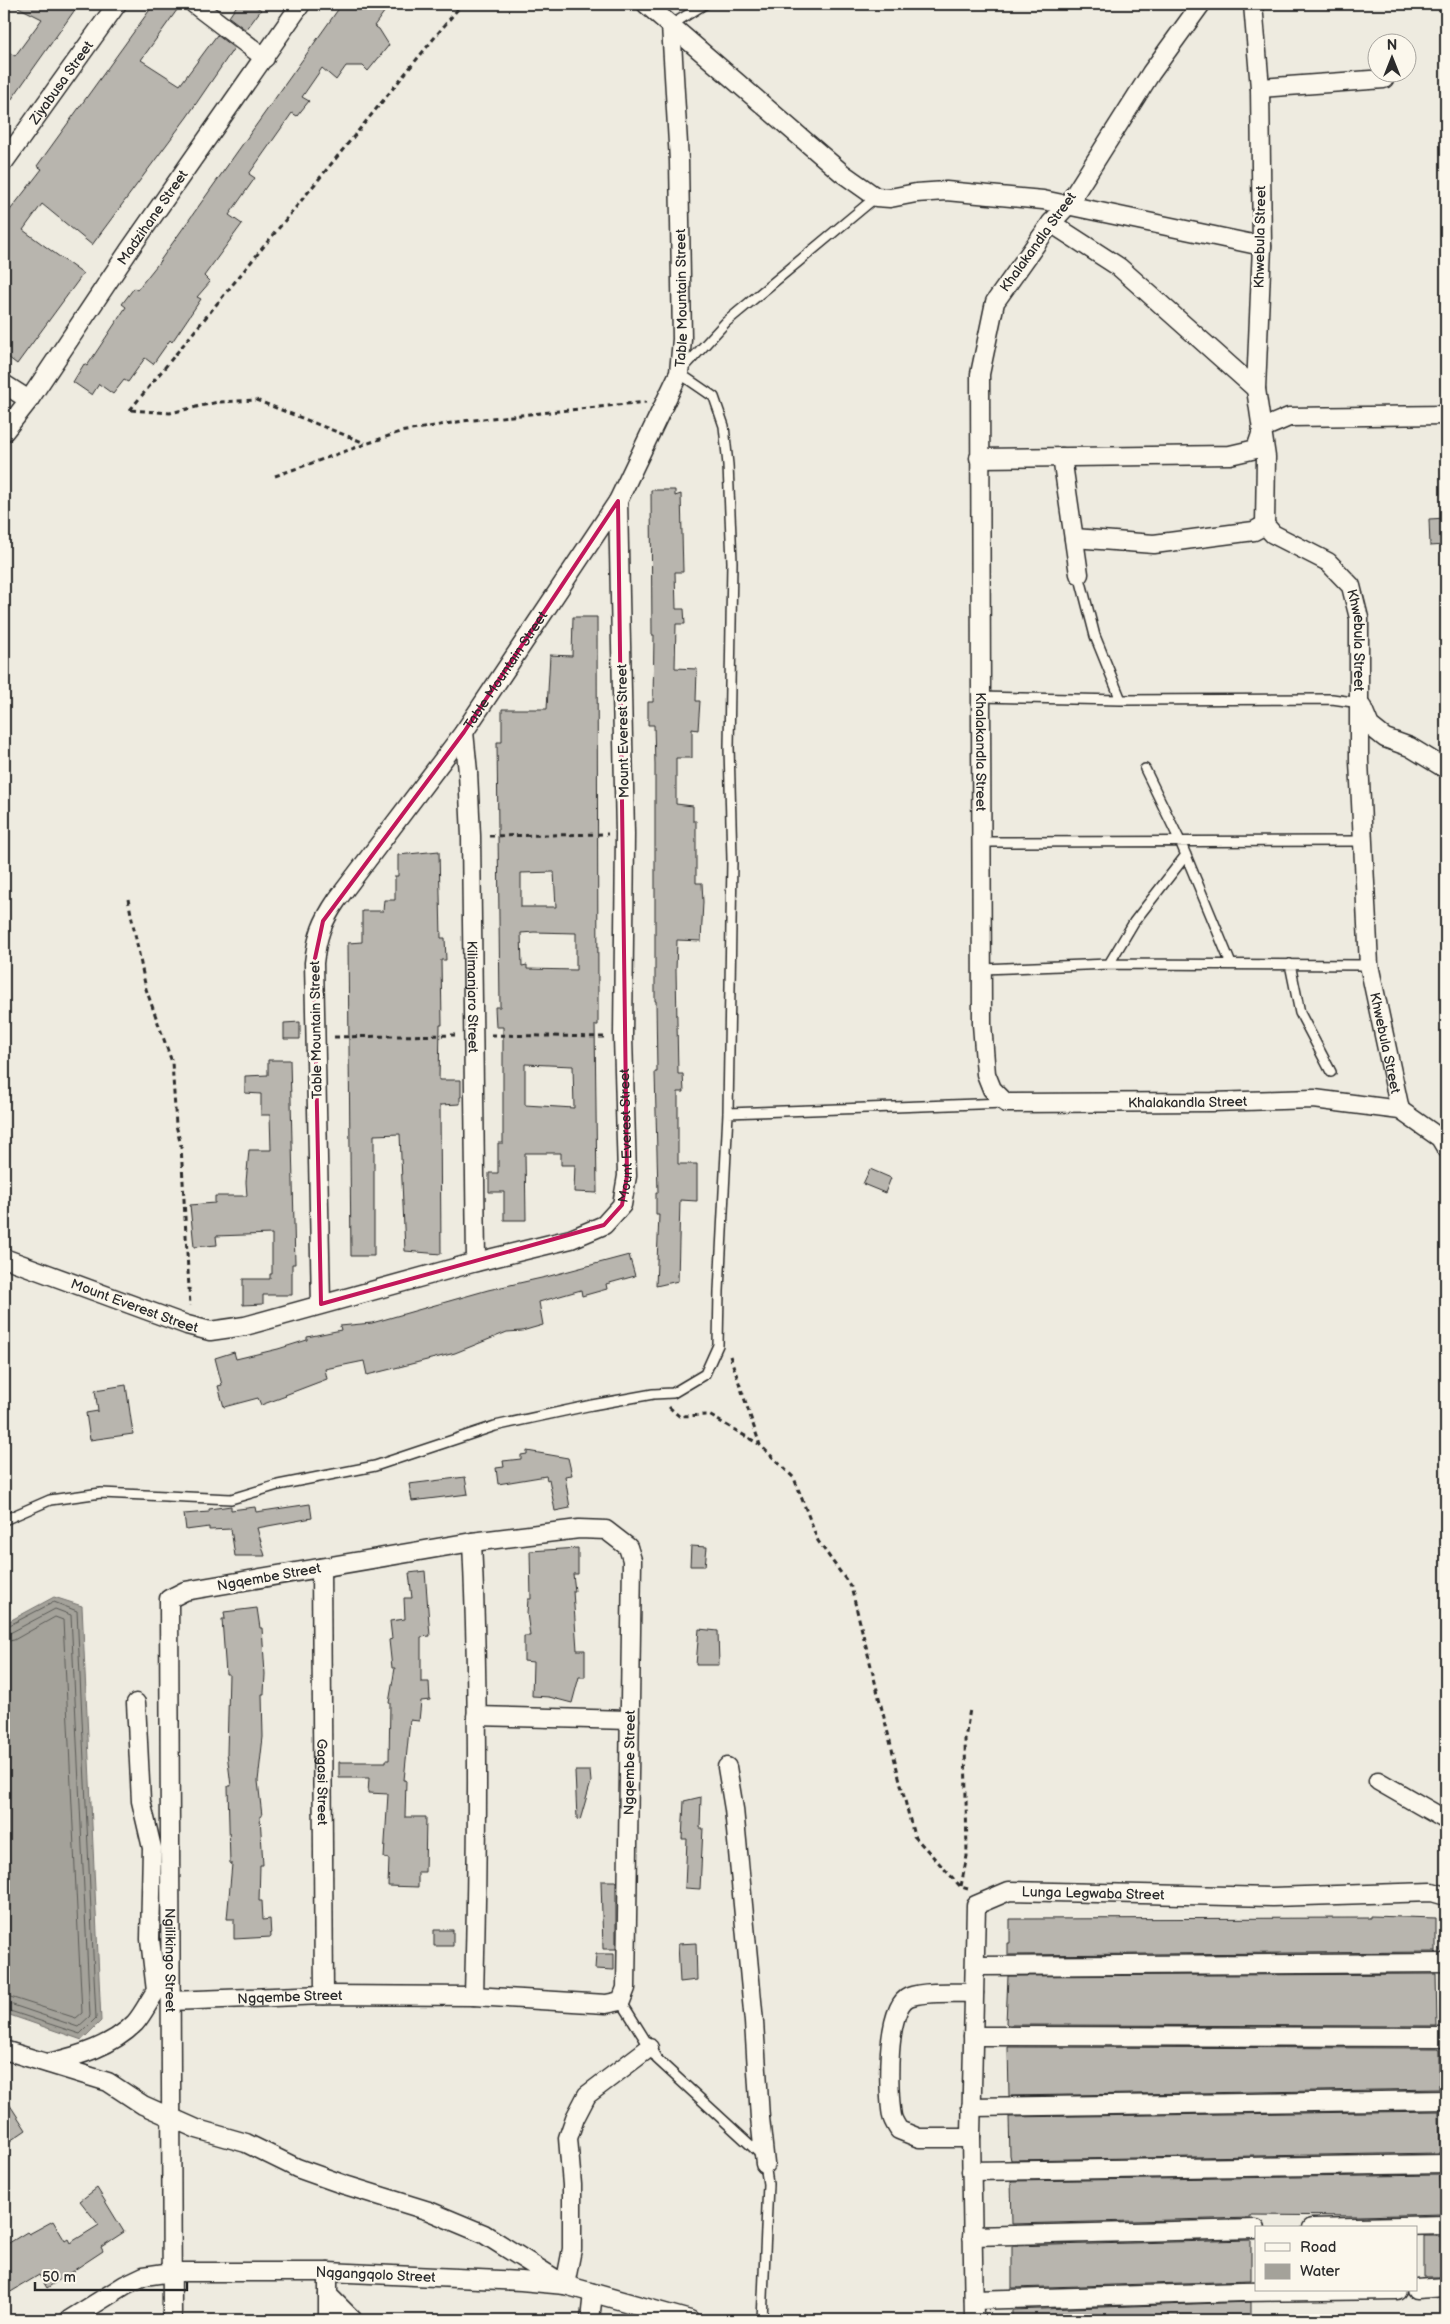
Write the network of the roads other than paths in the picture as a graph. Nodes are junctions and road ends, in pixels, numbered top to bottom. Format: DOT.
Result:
graph roads {
  1 [pos="117,4"];
  2 [pos="194,4"];
  3 [pos="302,4"];
  4 [pos="646,4"];
  5 [pos="705,4"];
  6 [pos="1201,4"];
  7 [pos="1254,4"];
  8 [pos="671,25"];
  9 [pos="265,58"];
  10 [pos="1368,79"];
  11 [pos="1260,88"];
  12 [pos="4,162"];
  13 [pos="876,197"];
  14 [pos="1067,206"];
  15 [pos="1051,223"];
  16 [pos="1262,246"];
  17 [pos="679,373"];
  18 [pos="4,384"];
  19 [pos="1256,389"];
  20 [pos="29,400"];
  21 [pos="1446,415"];
  22 [pos="1263,428"];
  23 [pos="4,432"];
  24 [pos="1062,457"];
  25 [pos="979,458"];
  26 [pos="618,501"];
  27 [pos="1265,525"];
  28 [pos="1074,538"];
  29 [pos="1079,574"];
  30 [pos="980,697"];
  31 [pos="1122,700"];
  32 [pos="1360,703"];
  33 [pos="464,732"];
  34 [pos="1145,769"];
  35 [pos="1446,769"];
  36 [pos="1180,841"];
  37 [pos="1362,841"];
  38 [pos="982,842"];
  39 [pos="1186,856"];
  40 [pos="1109,964"];
  41 [pos="1231,964"];
  42 [pos="1290,964"];
  43 [pos="1369,965"];
  44 [pos="983,969"];
  45 [pos="1331,1072"];
  46 [pos="1006,1103"];
  47 [pos="1400,1110"];
  48 [pos="728,1113"];
  49 [pos="1446,1148"];
  50 [pos="4,1258"];
  51 [pos="476,1262"];
  52 [pos="321,1304"];
  53 [pos="4,1520"];
  54 [pos="472,1542"];
  55 [pos="322,1568"];
  56 [pos="168,1600"];
  57 [pos="136,1703"];
  58 [pos="476,1716"];
  59 [pos="630,1720"];
  60 [pos="727,1767"];
  61 [pos="1378,1781"];
  62 [pos="1446,1820"];
  63 [pos="1446,1896"];
  64 [pos="1446,1963"];
  65 [pos="975,1966"];
  66 [pos="974,1992"];
  67 [pos="324,1994"];
  68 [pos="474,1996"];
  69 [pos="171,2001"];
  70 [pos="621,2001"];
  71 [pos="973,2036"];
  72 [pos="1446,2037"];
  73 [pos="649,2048"];
  74 [pos="4,2050"];
  75 [pos="48,2063"];
  76 [pos="1446,2100"];
  77 [pos="971,2108"];
  78 [pos="172,2119"];
  79 [pos="971,2136"];
  80 [pos="765,2164"];
  81 [pos="1446,2164"];
  82 [pos="971,2171"];
  83 [pos="1446,2225"];
  84 [pos="1401,2226"];
  85 [pos="1255,2229"];
  86 [pos="972,2236"];
  87 [pos="172,2272"];
  88 [pos="328,2272"];
  89 [pos="565,2285"];
  90 [pos="1446,2287"];
  91 [pos="1418,2289"];
  92 [pos="1255,2292"];
  93 [pos="593,2293"];
  94 [pos="328,2295"];
  95 [pos="974,2300"];
  96 [pos="69,2320"];
  97 [pos="172,2320"];
  98 [pos="328,2320"];
  99 [pos="353,2320"];
  100 [pos="590,2320"];
  101 [pos="690,2320"];
  102 [pos="762,2320"];
  103 [pos="974,2320"];
  1 -- 12 [label="street, Ziyabusa Street"];
  2 -- 9 [label="street"];
  3 -- 9 [label="street, Madzihane Street"];
  4 -- 8 [label="street"];
  5 -- 8 [label="lane"];
  6 -- 14 [label="street, Khalakandla Street"];
  7 -- 11 [label="street, Khwebula Street"];
  8 -- 13 [label="street"];
  8 -- 17 [label="street, Table Mountain Street"];
  9 -- 20 [label="street, Madzihane Street"];
  10 -- 11 [label="street"];
  11 -- 16 [label="street, Khwebula Street"];
  13 -- 14 [label="street"];
  13 -- 17 [label="lane"];
  14 -- 15 [label="street, Khalakandla Street"];
  14 -- 16 [label="street"];
  15 -- 19 [label="street"];
  15 -- 25 [label="street, Khalakandla Street"];
  16 -- 19 [label="street, Khwebula Street"];
  17 -- 26 [label="street, Table Mountain Street"];
  17 -- 48 [label="lane"];
  18 -- 20 [label="street"];
  19 -- 22 [label="street, Khwebula Street"];
  20 -- 23 [label="street, Madzihane Street"];
  21 -- 22 [label="street"];
  22 -- 24 [label="street"];
  22 -- 27 [label="street, Khwebula Street"];
  24 -- 25 [label="street"];
  24 -- 28 [label="street"];
  25 -- 30 [label="street, Khalakandla Street"];
  26 -- 33 [label="street, Table Mountain Street"];
  26 -- 51 [label="street, Mount Everest Street"];
  27 -- 28 [label="street"];
  27 -- 32 [label="street, Khwebula Street"];
  28 -- 29 [label="street"];
  29 -- 31 [label="lane"];
  30 -- 31 [label="lane"];
  30 -- 38 [label="street, Khalakandla Street"];
  31 -- 32 [label="lane"];
  32 -- 35 [label="street"];
  32 -- 37 [label="street, Khwebula Street"];
  33 -- 51 [label="street, Kilimanjaro Street"];
  33 -- 52 [label="street, Table Mountain Street"];
  34 -- 36 [label="lane"];
  36 -- 37 [label="lane"];
  36 -- 38 [label="lane"];
  36 -- 39 [label="lane"];
  37 -- 43 [label="street, Khwebula Street"];
  38 -- 44 [label="street, Khalakandla Street"];
  39 -- 40 [label="lane"];
  39 -- 41 [label="lane"];
  40 -- 41 [label="lane"];
  40 -- 44 [label="lane"];
  41 -- 42 [label="lane"];
  42 -- 43 [label="lane"];
  42 -- 45 [label="lane"];
  43 -- 47 [label="street, Khwebula Street"];
  44 -- 46 [label="street, Khalakandla Street"];
  46 -- 47 [label="street, Khalakandla Street"];
  46 -- 48 [label="lane"];
  47 -- 49 [label="street, Khalakandla Street"];
  48 -- 53 [label="lane"];
  50 -- 52 [label="street, Mount Everest Street"];
  51 -- 52 [label="street, Mount Everest Street"];
  54 -- 55 [label="street, Ngqembe Street"];
  54 -- 58 [label="street"];
  54 -- 59 [label="street, Ngqembe Street"];
  55 -- 56 [label="street, Ngqembe Street"];
  55 -- 67 [label="street, Gagasi Street"];
  56 -- 69 [label="street, Ngilikingo Street"];
  57 -- 75 [label="street"];
  58 -- 59 [label="street"];
  58 -- 68 [label="street"];
  59 -- 70 [label="street, Ngqembe Street"];
  60 -- 80 [label="street"];
  61 -- 62 [label="street"];
  63 -- 65 [label="street, Lunga Legwaba Street"];
  64 -- 65 [label="street"];
  65 -- 66 [label="street, Lunga Legwaba Street"];
  66 -- 71 [label="street, Lunga Legwaba Street"];
  66 -- 79 [label="street"];
  67 -- 68 [label="street, Ngqembe Street"];
  67 -- 69 [label="street, Ngqembe Street"];
  68 -- 70 [label="street, Ngqembe Street"];
  69 -- 78 [label="street, Ngilikingo Street"];
  70 -- 73 [label="lane"];
  71 -- 72 [label="street"];
  71 -- 77 [label="street, Lunga Legwaba Street"];
  73 -- 80 [label="lane"];
  73 -- 89 [label="street"];
  74 -- 75 [label="street"];
  75 -- 78 [label="street"];
  76 -- 77 [label="street"];
  77 -- 79 [label="street, Lunga Legwaba Street"];
  78 -- 87 [label="street, Ngilikingo Street"];
  78 -- 89 [label="street"];
  79 -- 82 [label="street, Lunga Legwaba Street"];
  80 -- 102 [label="lane"];
  81 -- 82 [label="street"];
  82 -- 86 [label="street, Lunga Legwaba Street"];
  83 -- 84 [label="street"];
  85 -- 86 [label="street"];
  86 -- 95 [label="street, Lunga Legwaba Street"];
  87 -- 88 [label="street, Nqgangqolo Street"];
  87 -- 96 [label="street, Nqgangqolo Street"];
  87 -- 97 [label="street, Ngilikingo Street"];
  88 -- 89 [label="street, Nqgangqolo Street"];
  88 -- 94 [label="street"];
  89 -- 93 [label="street, Nqgangqolo Street"];
  90 -- 91 [label="street"];
  92 -- 95 [label="street"];
  93 -- 100 [label="street"];
  93 -- 101 [label="street, Nqgangqolo Street"];
  94 -- 98 [label="street"];
  94 -- 99 [label="street"];
  95 -- 103 [label="street, Lunga Legwaba Street"];
}
